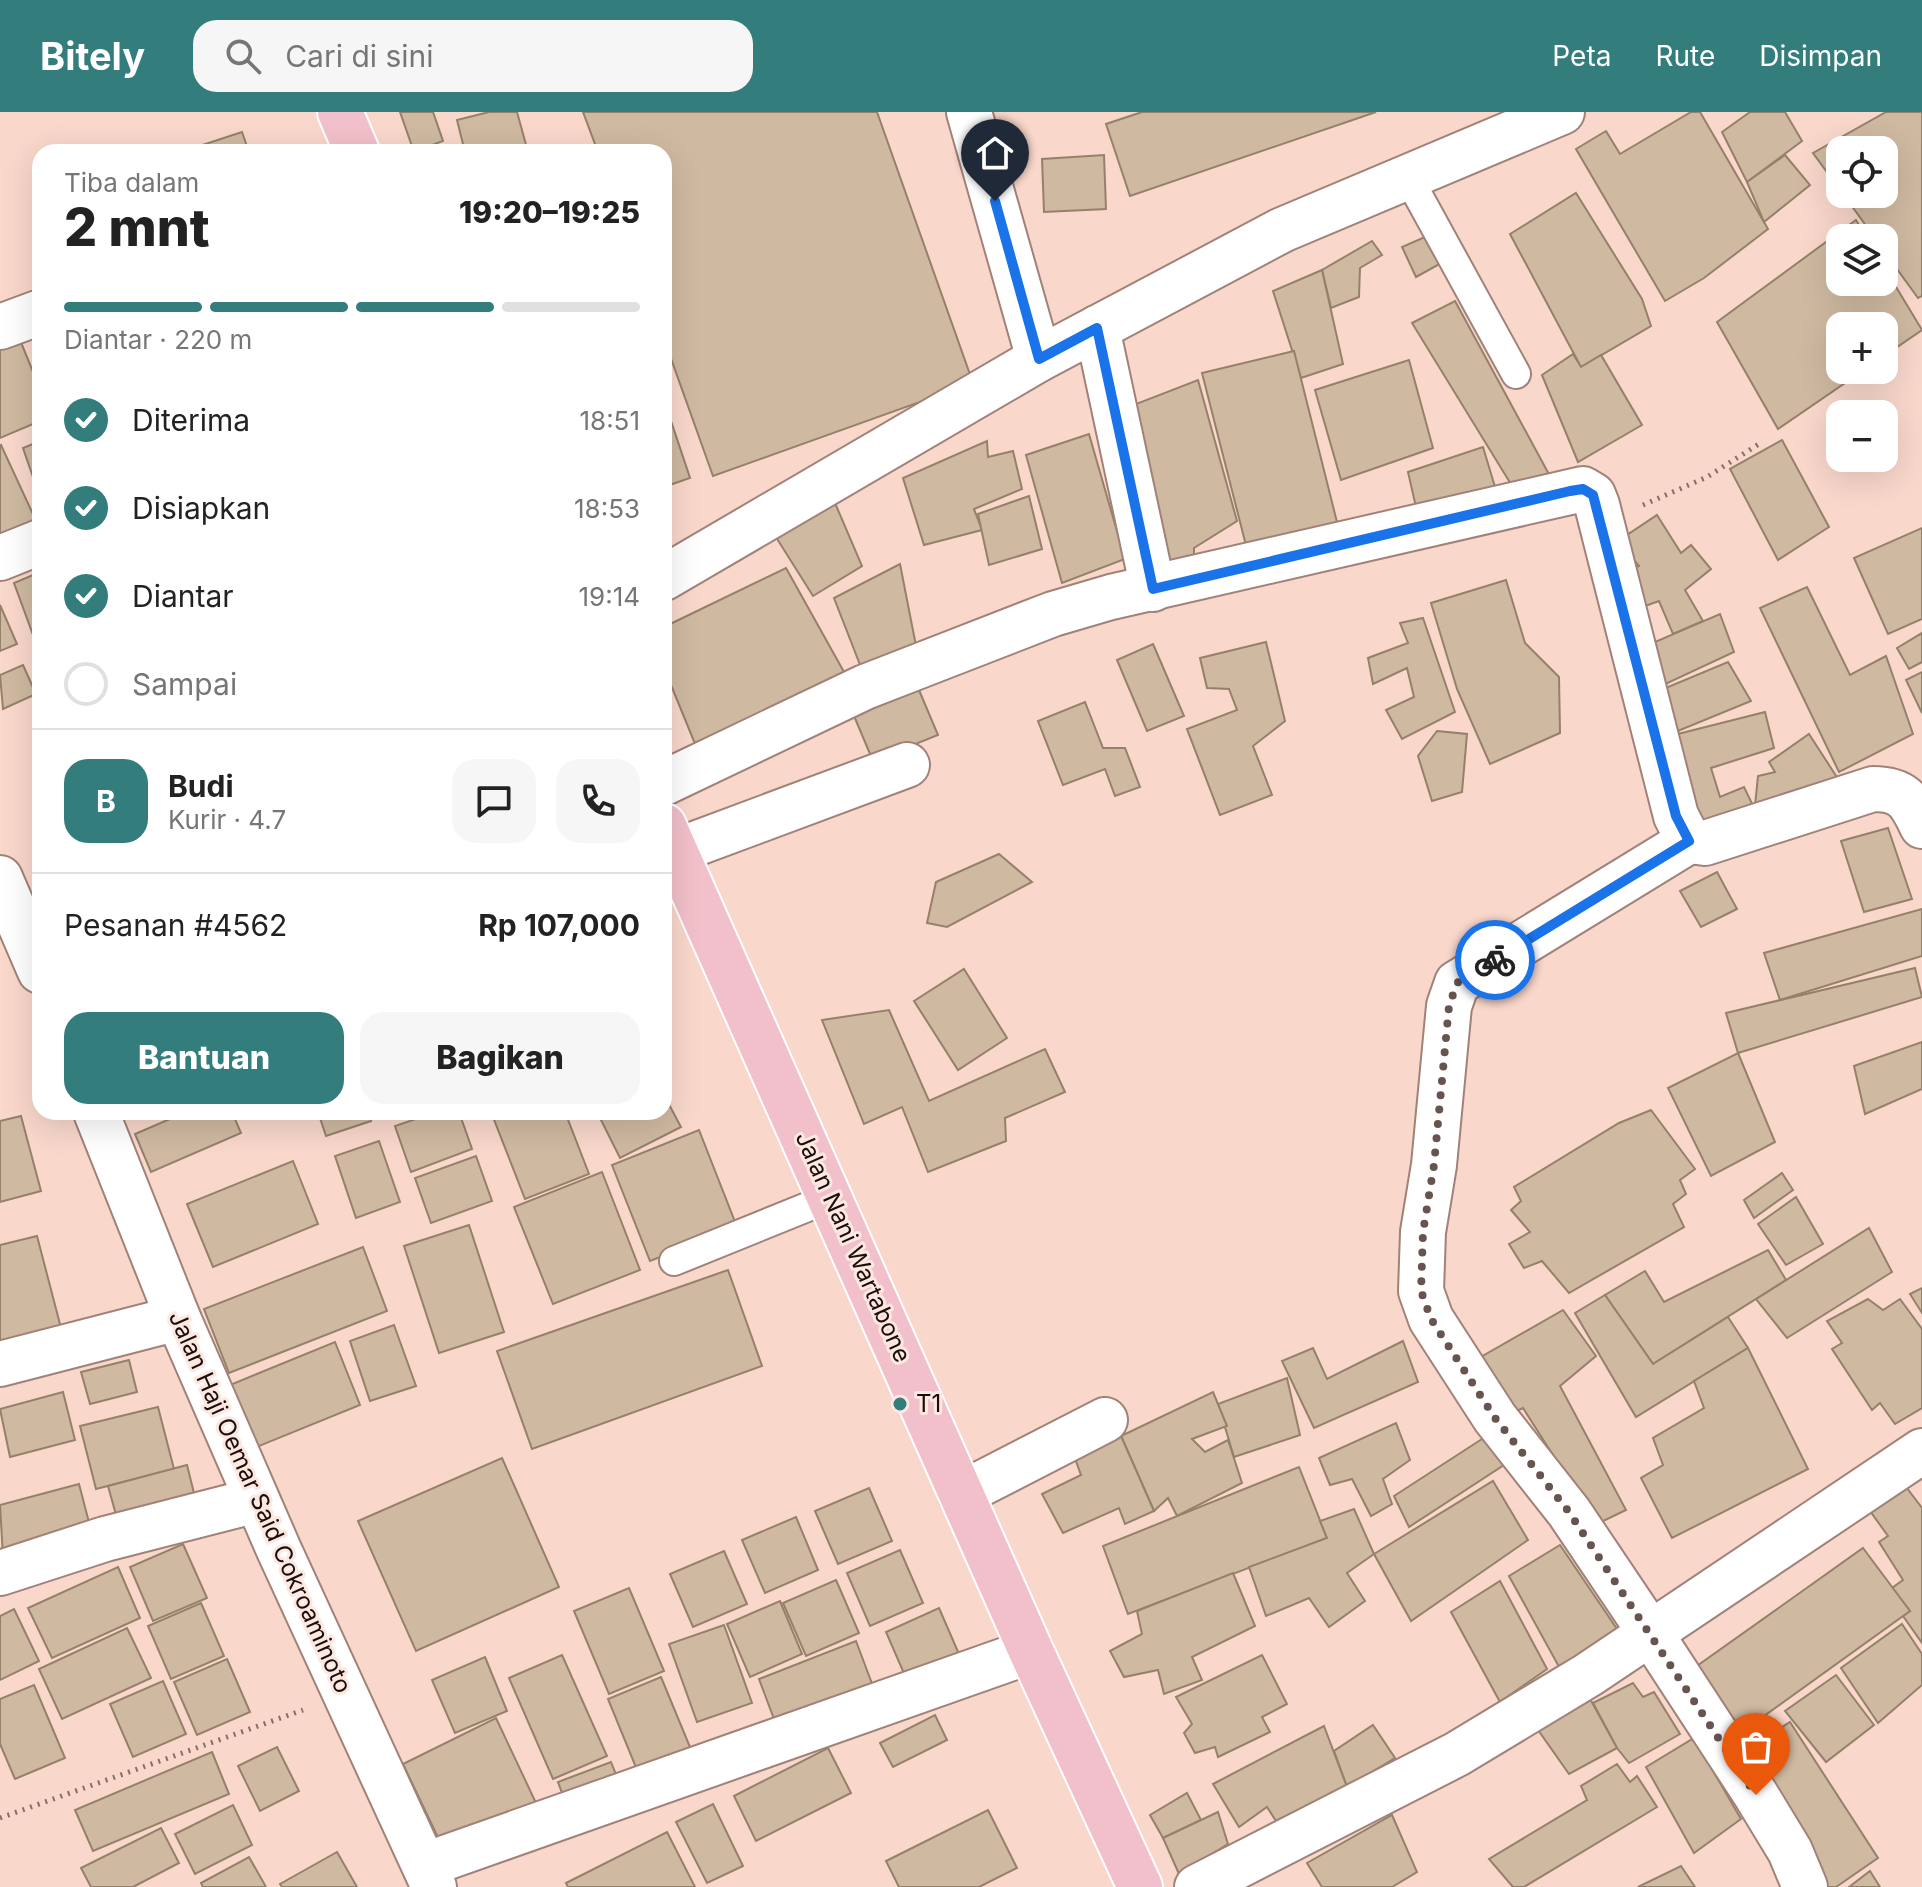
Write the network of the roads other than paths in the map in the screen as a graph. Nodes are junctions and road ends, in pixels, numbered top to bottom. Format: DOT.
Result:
graph roads {
  1 [pos="340,112"];
  2 [pos="969,112"];
  3 [pos="1562,112"];
  4 [pos="354,144"];
  5 [pos="1409,179"];
  6 [pos="1097,328"];
  7 [pos="1039,359"];
  8 [pos="1516,374"];
  9 [pos="32,545"];
  10 [pos="0,558"];
  11 [pos="672,573"];
  12 [pos="1153,589"];
  13 [pos="907,765"];
  14 [pos="672,779"];
  15 [pos="1922,826"];
  16 [pos="672,837"];
  17 [pos="1689,841"];
  18 [pos="672,842"];
  19 [pos="14,905"];
  20 [pos="32,951"];
  21 [pos="99,1120"];
  22 [pos="832,1197"];
  23 [pos="674,1261"];
  24 [pos="178,1318"];
  25 [pos="0,1364"];
  26 [pos="1105,1420"];
  27 [pos="1922,1451"];
  28 [pos="961,1494"];
  29 [pos="257,1500"];
  30 [pos="0,1573"];
  31 [pos="1649,1631"];
  32 [pos="1031,1651"];
  33 [pos="430,1876"];
  34 [pos="1140,1887"];
  35 [pos="1197,1887"];
  36 [pos="1805,1887"];
  1 -- 4 [label="main road"];
  2 -- 7 [label="street"];
  3 -- 5 [label="street"];
  5 -- 6 [label="street"];
  5 -- 8 [label="lane"];
  6 -- 7 [label="street"];
  6 -- 12 [label="street"];
  7 -- 11 [label="street"];
  9 -- 10 [label="street"];
  12 -- 14 [label="street"];
  12 -- 17 [label="street"];
  13 -- 16 [label="street"];
  15 -- 17 [label="street"];
  17 -- 31 [label="street"];
  18 -- 22 [label="main road, Jalan Nani Wartabone"];
  19 -- 20 [label="street"];
  21 -- 24 [label="street, Jalan Haji Oemar Said Cokroaminoto"];
  22 -- 23 [label="lane"];
  22 -- 28 [label="main road, Jalan Nani Wartabone"];
  24 -- 25 [label="street"];
  24 -- 29 [label="street, Jalan Haji Oemar Said Cokroaminoto"];
  26 -- 28 [label="street"];
  27 -- 31 [label="street"];
  28 -- 32 [label="main road, Jalan Nani Wartabone"];
  29 -- 30 [label="street"];
  29 -- 33 [label="street, Jalan Haji Oemar Said Cokroaminoto"];
  31 -- 35 [label="street"];
  31 -- 36 [label="street"];
  32 -- 33 [label="street"];
  32 -- 34 [label="main road, Jalan Nani Wartabone"];
}
